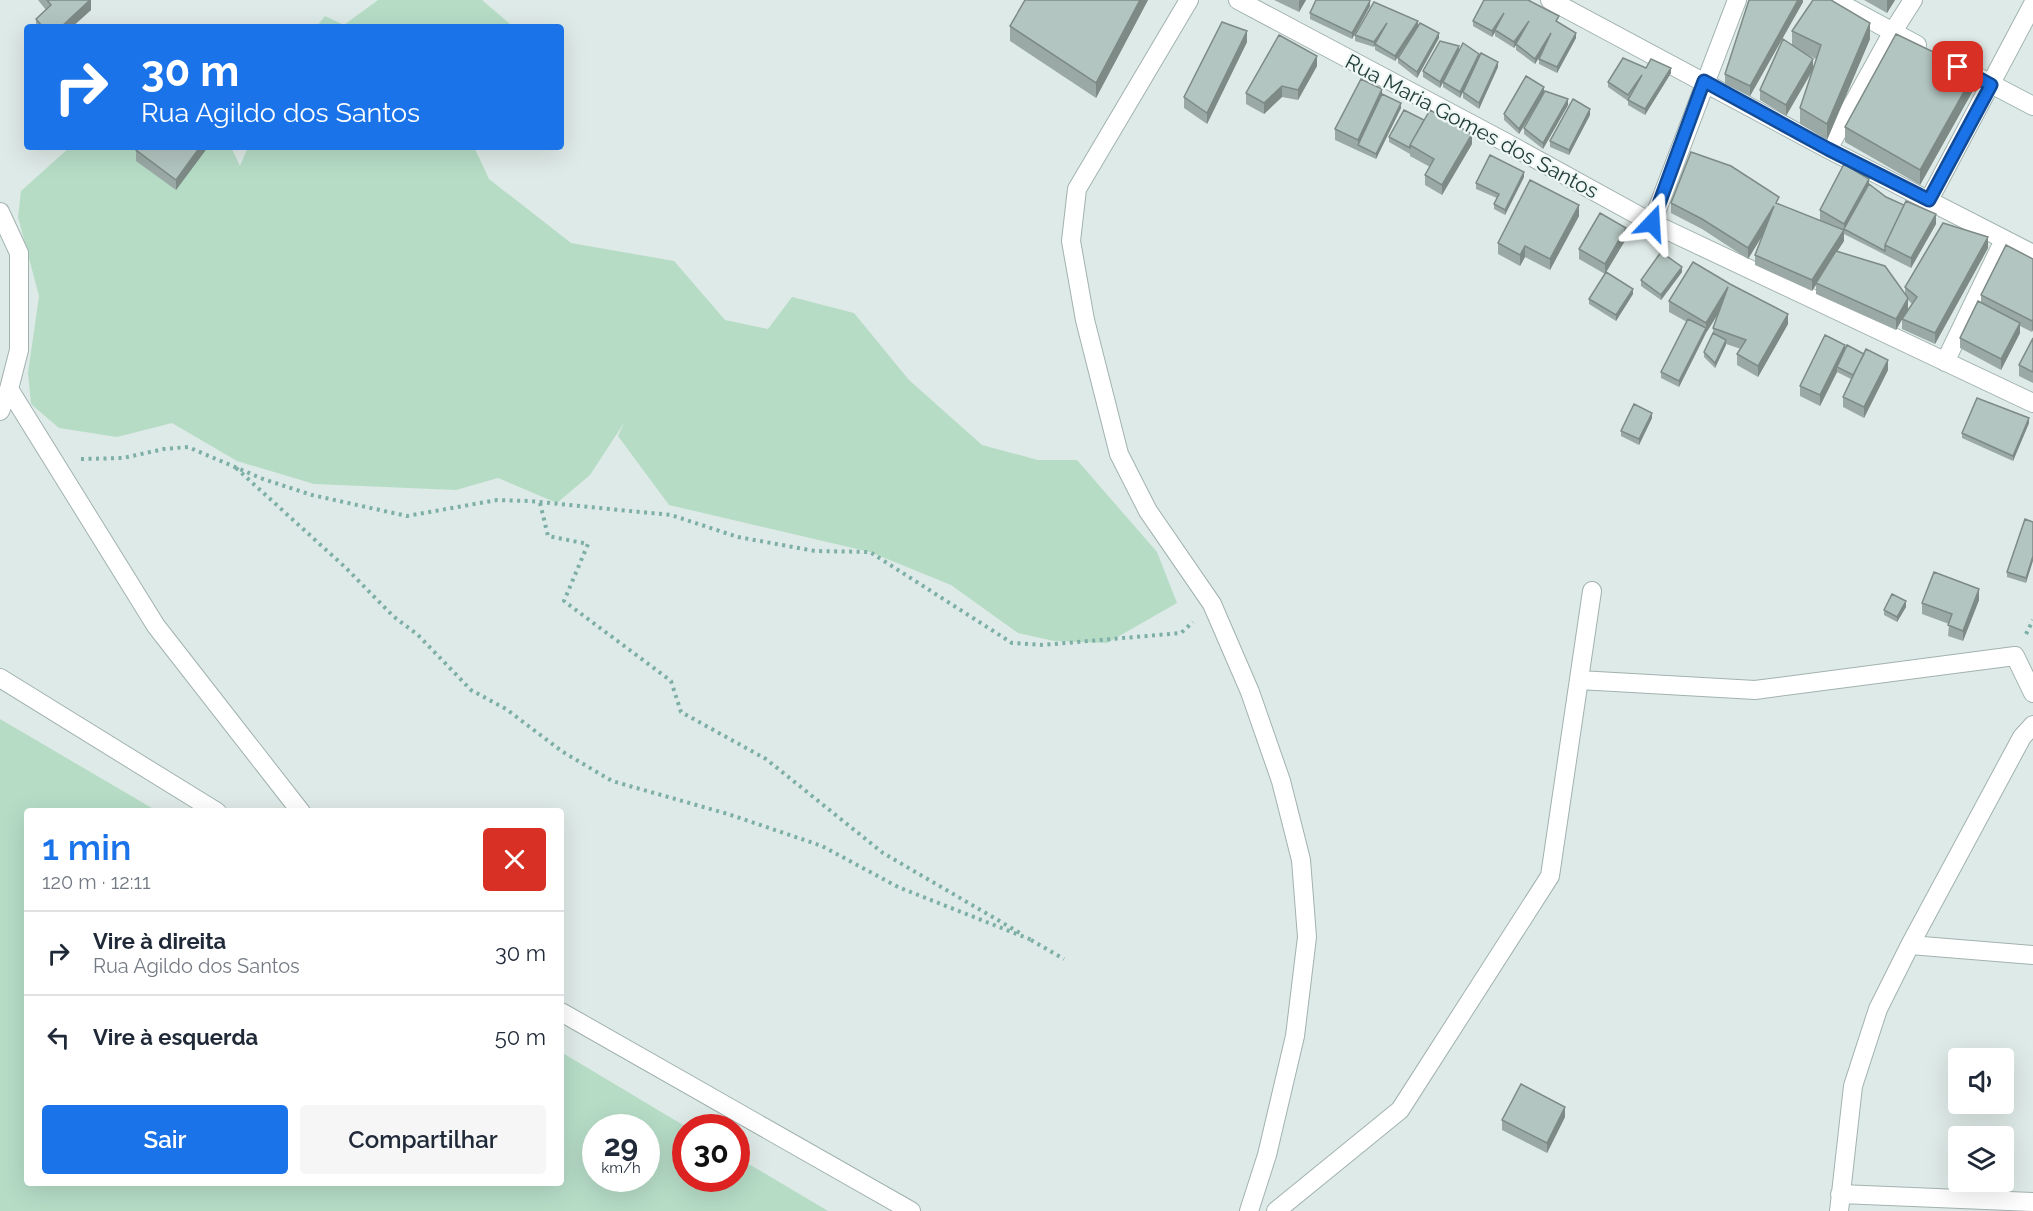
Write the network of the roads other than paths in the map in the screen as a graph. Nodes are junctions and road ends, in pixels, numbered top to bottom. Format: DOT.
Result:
graph roads {
  1 [pos="1189,0"];
  2 [pos="1238,0"];
  3 [pos="1550,0"];
  4 [pos="1737,0"];
  5 [pos="1834,0"];
  6 [pos="1912,0"];
  7 [pos="2033,4"];
  8 [pos="1892,33"];
  9 [pos="1704,81"];
  10 [pos="1991,85"];
  11 [pos="2032,104"];
  12 [pos="1828,149"];
  13 [pos="1929,200"];
  14 [pos="0,212"];
  15 [pos="1652,223"];
  16 [pos="2004,240"];
  17 [pos="2033,254"];
  18 [pos="1945,362"];
  19 [pos="9,389"];
  20 [pos="2033,403"];
  21 [pos="0,411"];
  22 [pos="1592,591"];
  23 [pos="0,678"];
  24 [pos="1579,680"];
  25 [pos="2033,693"];
  26 [pos="2033,725"];
  27 [pos="211,808"];
  28 [pos="298,808"];
  29 [pos="1910,945"];
  30 [pos="2033,955"];
  31 [pos="564,1014"];
  32 [pos="2033,1202"];
  33 [pos="1839,1203"];
  34 [pos="912,1211"];
  35 [pos="1250,1211"];
  36 [pos="1276,1211"];
  1 -- 35 [label="street"];
  2 -- 15 [label="street, Rua Maria Gomes dos Santos"];
  3 -- 9 [label="street"];
  4 -- 9 [label="street"];
  5 -- 8 [label="street"];
  6 -- 8 [label="street"];
  7 -- 10 [label="street"];
  8 -- 10 [label="street"];
  8 -- 12 [label="street"];
  9 -- 12 [label="street"];
  9 -- 15 [label="street"];
  10 -- 11 [label="street"];
  10 -- 13 [label="street"];
  12 -- 13 [label="street"];
  13 -- 16 [label="street"];
  14 -- 19 [label="street"];
  15 -- 18 [label="street, Rua Maria Gomes dos Santos"];
  16 -- 17 [label="street"];
  16 -- 18 [label="street"];
  18 -- 20 [label="street, Rua Maria Gomes dos Santos"];
  19 -- 21 [label="street"];
  19 -- 28 [label="street"];
  22 -- 24 [label="street"];
  23 -- 27 [label="street"];
  24 -- 25 [label="street"];
  24 -- 36 [label="street"];
  26 -- 29 [label="street"];
  29 -- 30 [label="street"];
  29 -- 33 [label="street"];
  31 -- 34 [label="street"];
  32 -- 33 [label="street"];
}
